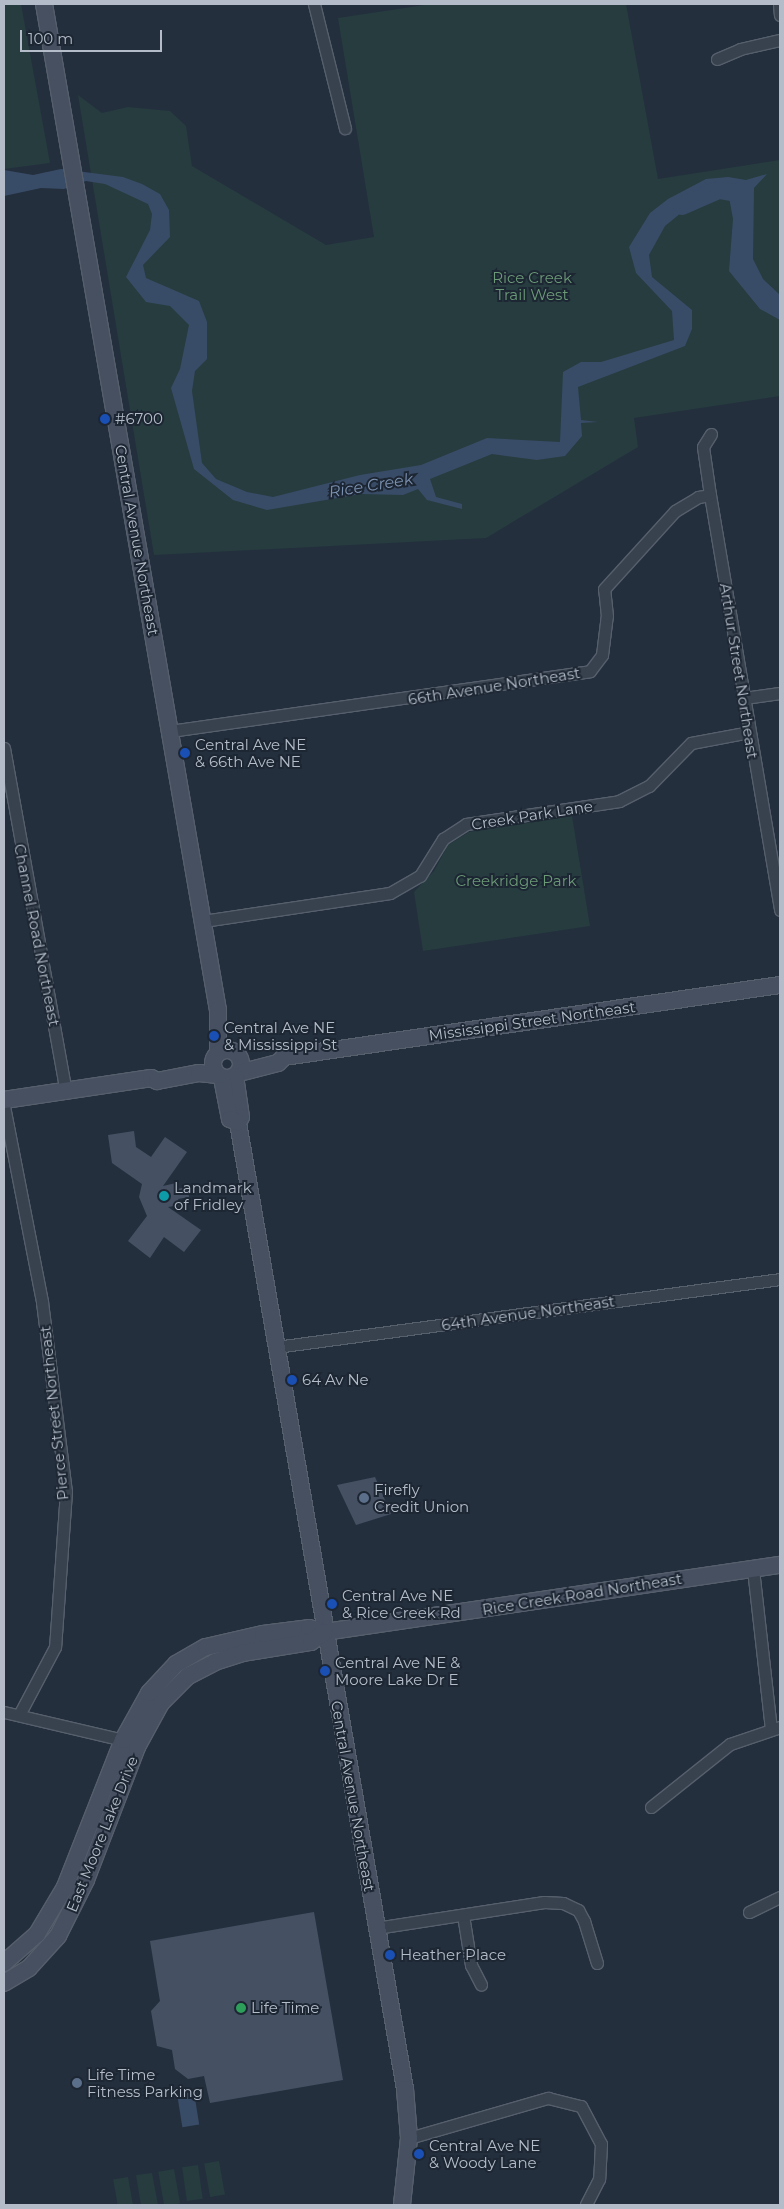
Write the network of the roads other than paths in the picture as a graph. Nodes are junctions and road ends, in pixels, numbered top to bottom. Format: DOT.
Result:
graph roads {
  1 [pos="44,4"];
  2 [pos="314,4"];
  3 [pos="779,4"];
  4 [pos="780,15"];
  5 [pos="780,40"];
  6 [pos="717,59"];
  7 [pos="345,128"];
  8 [pos="711,434"];
  9 [pos="710,495"];
  10 [pos="780,693"];
  11 [pos="744,698"];
  12 [pos="170,731"];
  13 [pos="749,732"];
  14 [pos="4,748"];
  15 [pos="9,821"];
  16 [pos="780,910"];
  17 [pos="203,921"];
  18 [pos="780,985"];
  19 [pos="219,1017"];
  20 [pos="237,1054"];
  21 [pos="216,1055"];
  22 [pos="284,1057"];
  23 [pos="228,1076"];
  24 [pos="151,1078"];
  25 [pos="66,1091"];
  26 [pos="4,1100"];
  27 [pos="4,1106"];
  28 [pos="780,1278"];
  29 [pos="276,1347"];
  30 [pos="780,1565"];
  31 [pos="753,1569"];
  32 [pos="325,1632"];
  33 [pos="4,1712"];
  34 [pos="19,1715"];
  35 [pos="776,1728"];
  36 [pos="130,1744"];
  37 [pos="651,1807"];
  38 [pos="780,1897"];
  39 [pos="749,1912"];
  40 [pos="463,1915"];
  41 [pos="376,1928"];
  42 [pos="4,1963"];
  43 [pos="597,1963"];
  44 [pos="4,1983"];
  45 [pos="481,1985"];
  46 [pos="409,2138"];
  47 [pos="402,2205"];
  48 [pos="586,2205"];
  1 -- 12 [label="street, Central Avenue Northeast"];
  2 -- 7 [label="street"];
  3 -- 4 [label="street"];
  5 -- 6 [label="street"];
  8 -- 9 [label="street, Arthur Street Northeast"];
  9 -- 11 [label="street, Arthur Street Northeast"];
  9 -- 12 [label="street, 66th Avenue Northeast"];
  10 -- 11 [label="street"];
  11 -- 13 [label="street, Arthur Street Northeast"];
  12 -- 17 [label="street, Central Avenue Northeast"];
  13 -- 16 [label="street, Arthur Street Northeast"];
  13 -- 17 [label="street, Creek Park Lane"];
  14 -- 15 [label="street, Channel Road Northeast"];
  15 -- 25 [label="street, Channel Road Northeast"];
  17 -- 19 [label="street, Central Avenue Northeast"];
  18 -- 22 [label="street, Mississippi Street Northeast"];
  19 -- 20 [label="street, Central Avenue Northeast"];
  19 -- 21 [label="street, Central Avenue Northeast"];
  20 -- 21 [label="street, Mississippi Street Northeast"];
  20 -- 22 [label="street, Mississippi Street Northeast"];
  20 -- 23 [label="street"];
  21 -- 23 [label="street, Central Avenue Northeast"];
  21 -- 24 [label="street, Mississippi Street Northeast"];
  22 -- 23 [label="street, Mississippi Street Northeast"];
  23 -- 24 [label="street, Mississippi Street Northeast"];
  23 -- 29 [label="street, Central Avenue Northeast"];
  24 -- 25 [label="street, Mississippi Street Northeast"];
  25 -- 26 [label="street, Mississippi Street Northeast"];
  27 -- 34 [label="street, Pierce Street Northeast"];
  28 -- 29 [label="street, 64th Avenue Northeast"];
  29 -- 32 [label="street, Central Avenue Northeast"];
  30 -- 31 [label="street, Rice Creek Road Northeast"];
  31 -- 32 [label="street, Rice Creek Road Northeast"];
  31 -- 35 [label="street"];
  32 -- 36 [label="street, Rice Creek Road Northeast"];
  32 -- 41 [label="street, Central Avenue Northeast"];
  33 -- 34 [label="street"];
  34 -- 36 [label="street"];
  35 -- 37 [label="street"];
  36 -- 42 [label="street, East Moore Lake Drive"];
  36 -- 44 [label="street, East Moore Lake Drive"];
  38 -- 39 [label="street"];
  40 -- 41 [label="street"];
  40 -- 43 [label="street"];
  40 -- 45 [label="street"];
  41 -- 46 [label="street, Central Avenue Northeast"];
  46 -- 47 [label="street, Central Avenue Northeast"];
  46 -- 48 [label="street"];
}
